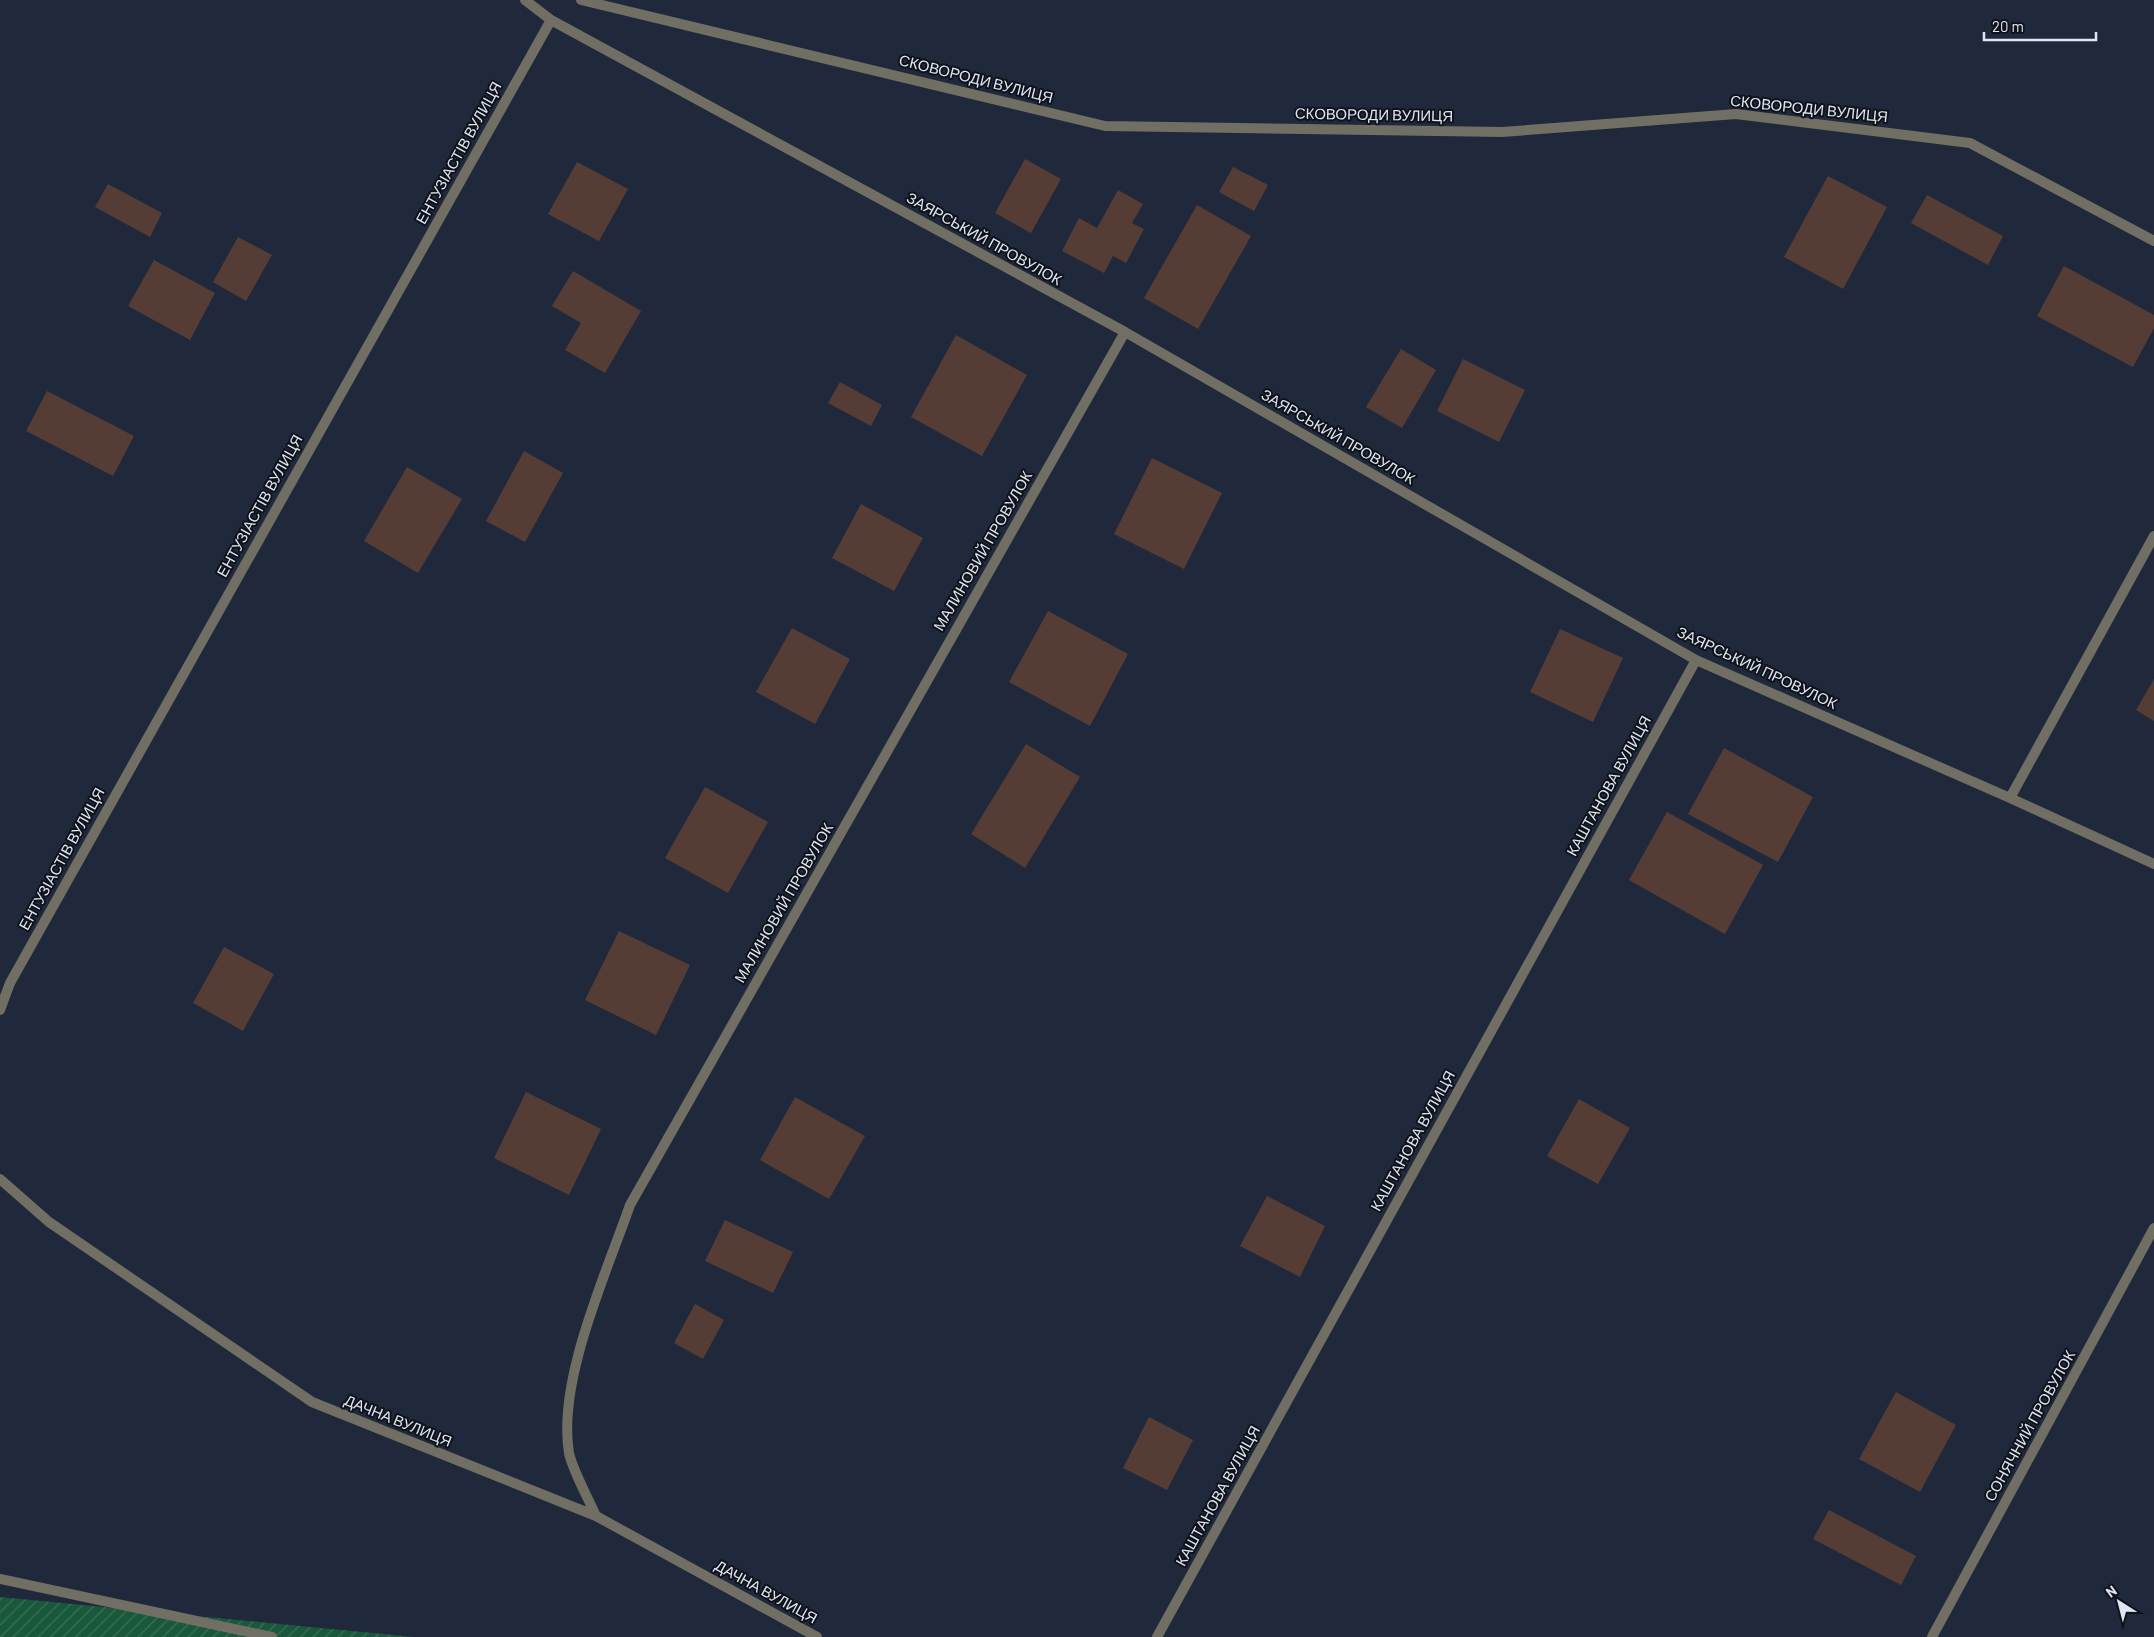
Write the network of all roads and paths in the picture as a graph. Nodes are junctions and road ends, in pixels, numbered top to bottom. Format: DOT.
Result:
graph roads {
  1 [pos="525,0"];
  2 [pos="581,0"];
  3 [pos="551,20"];
  4 [pos="2154,241"];
  5 [pos="1125,332"];
  6 [pos="2154,536"];
  7 [pos="1696,660"];
  8 [pos="2010,798"];
  9 [pos="2154,864"];
  10 [pos="0,1010"];
  11 [pos="0,1179"];
  12 [pos="2154,1228"];
  13 [pos="596,1516"];
  14 [pos="0,1579"];
  15 [pos="272,1637"];
  16 [pos="817,1637"];
  17 [pos="1157,1637"];
  18 [pos="1932,1637"];
  1 -- 3 [label="street, ЗАЯРСЬКИЙ ПРОВУЛОК"];
  2 -- 4 [label="street, СКОВОРОДИ ВУЛИЦЯ"];
  3 -- 5 [label="street, ЗАЯРСЬКИЙ ПРОВУЛОК"];
  3 -- 10 [label="street, ЕНТУЗІАСТІВ ВУЛИЦЯ"];
  5 -- 7 [label="street, ЗАЯРСЬКИЙ ПРОВУЛОК"];
  5 -- 13 [label="street, МАЛИНОВИЙ ПРОВУЛОК"];
  6 -- 8 [label="street"];
  7 -- 8 [label="street, ЗАЯРСЬКИЙ ПРОВУЛОК"];
  7 -- 17 [label="street, КАШТАНОВА ВУЛИЦЯ"];
  8 -- 9 [label="street, ЗАЯРСЬКИЙ ПРОВУЛОК"];
  11 -- 13 [label="street, ДАЧНА ВУЛИЦЯ"];
  12 -- 18 [label="street, СОНЯЧНИЙ ПРОВУЛОК"];
  13 -- 16 [label="street, ДАЧНА ВУЛИЦЯ"];
  14 -- 15 [label="street"];
}
